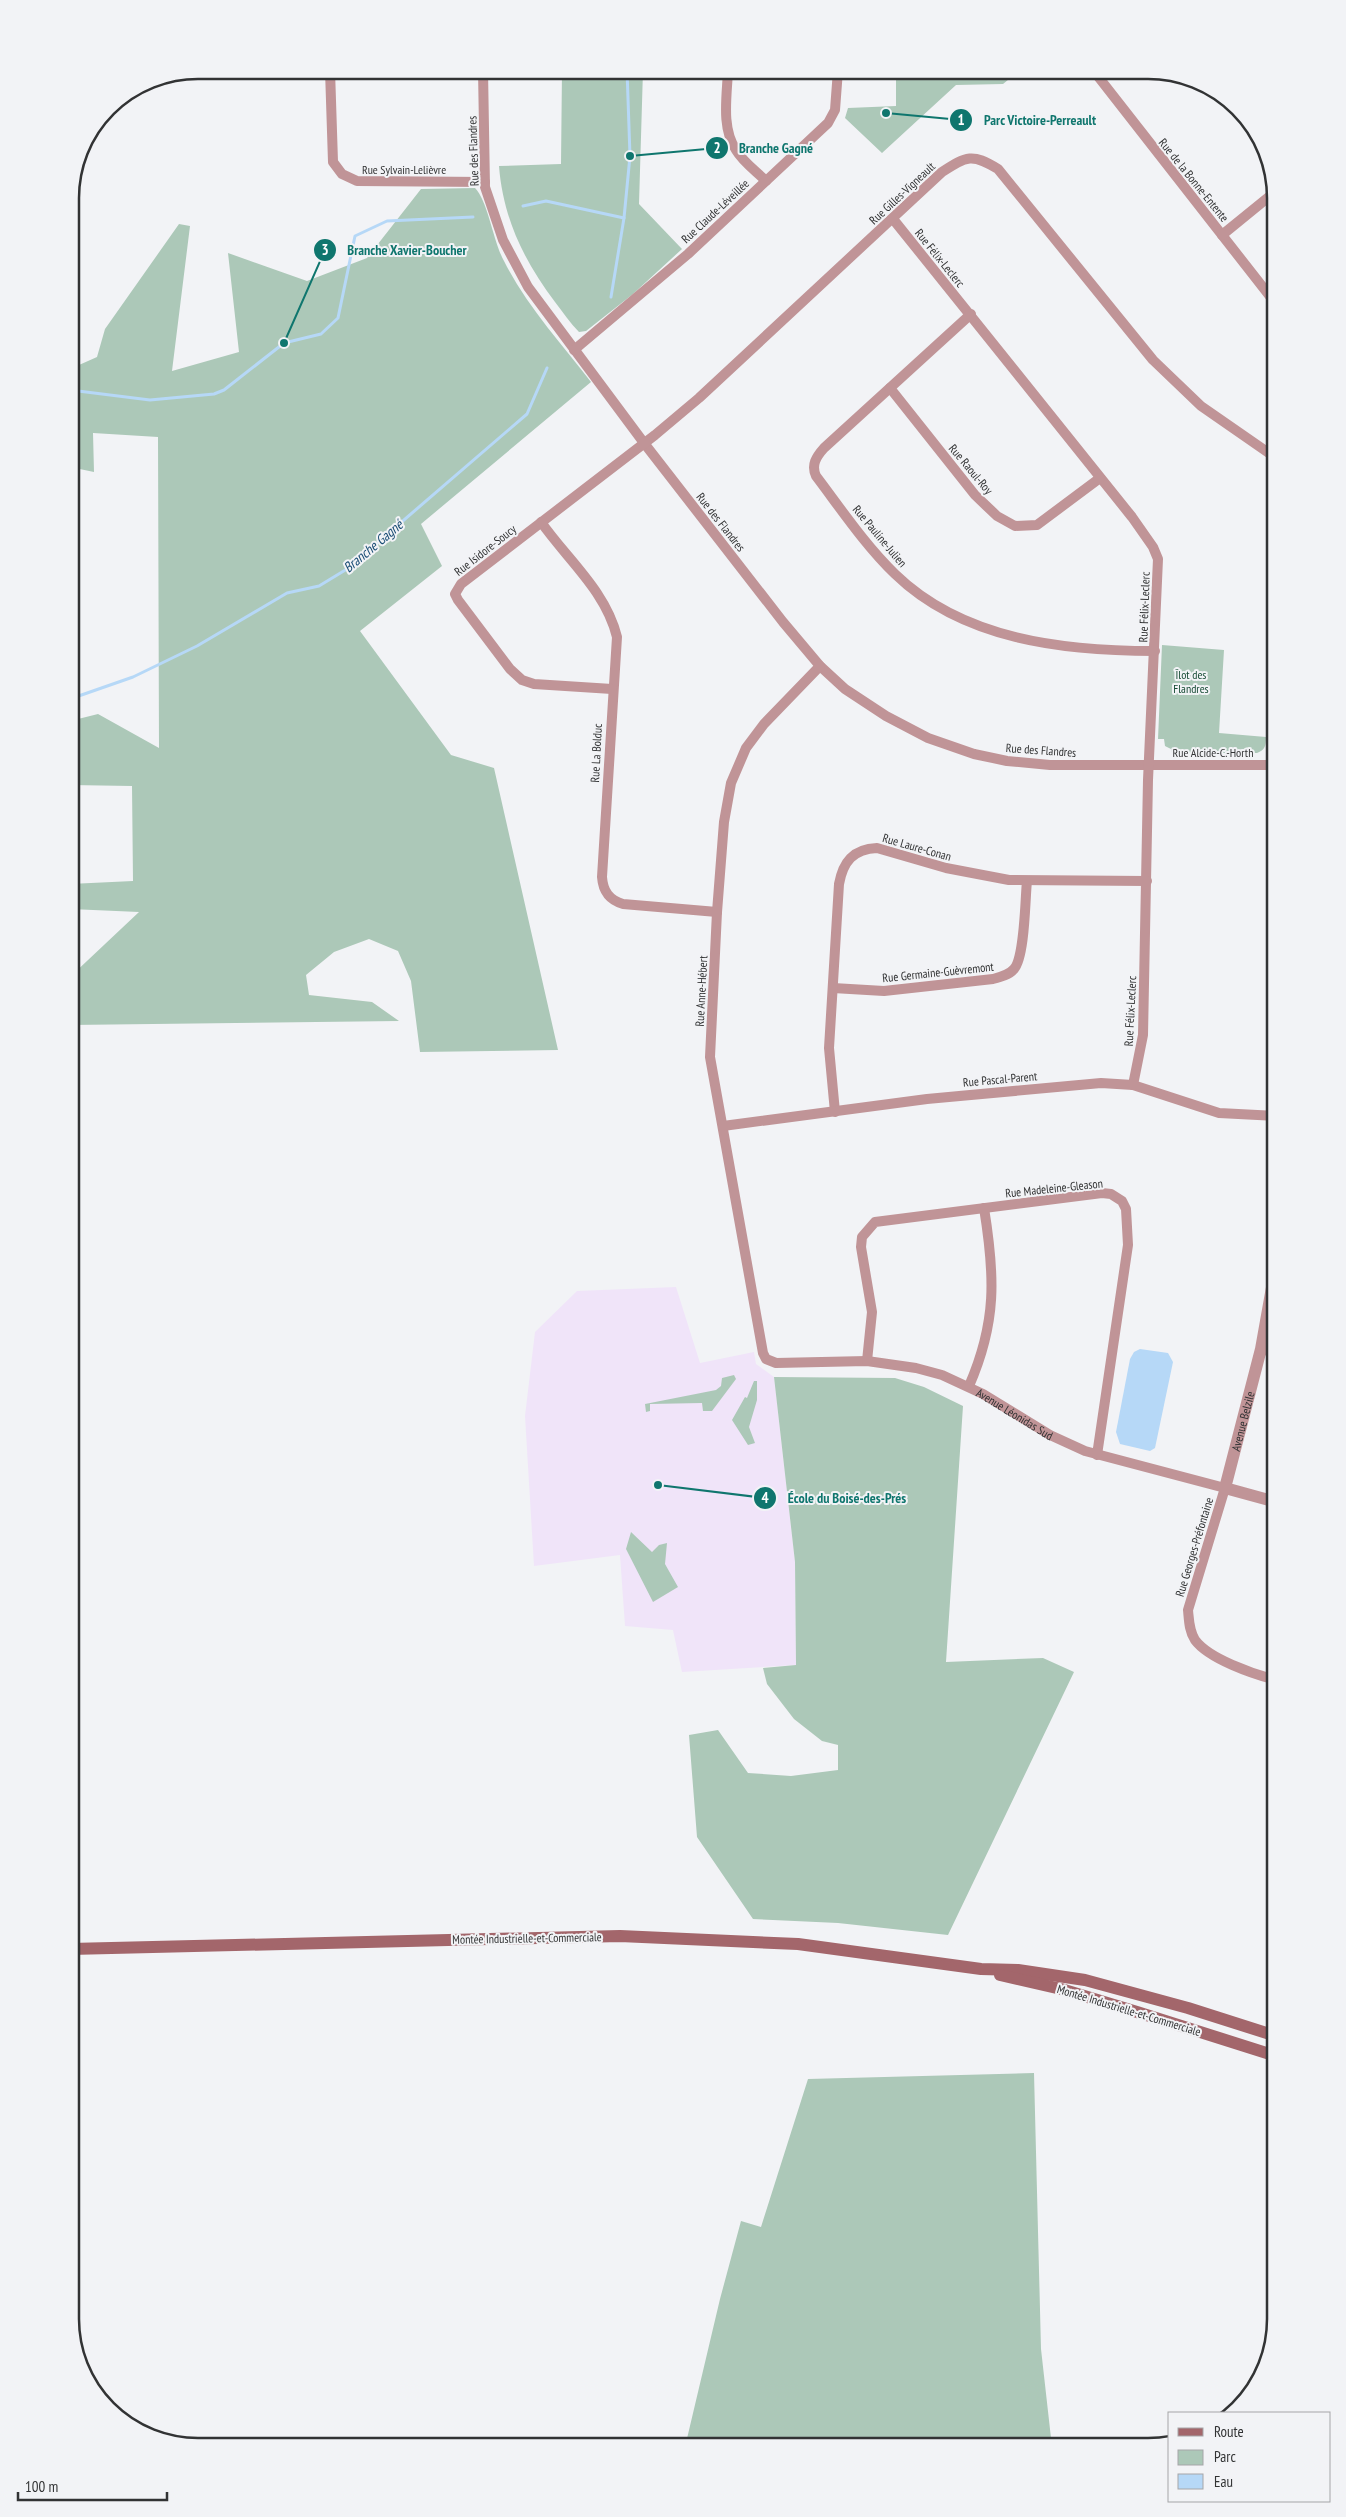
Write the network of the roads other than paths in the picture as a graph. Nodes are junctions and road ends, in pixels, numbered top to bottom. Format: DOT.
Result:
graph roads {
  1 [pos="330,79"];
  2 [pos="483,79"];
  3 [pos="728,79"];
  4 [pos="837,79"];
  5 [pos="1100,79"];
  6 [pos="766,181"];
  7 [pos="485,182"];
  8 [pos="1267,198"];
  9 [pos="893,219"];
  10 [pos="1222,235"];
  11 [pos="1267,292"];
  12 [pos="970,314"];
  13 [pos="574,350"];
  14 [pos="890,388"];
  15 [pos="644,443"];
  16 [pos="1267,452"];
  17 [pos="1100,478"];
  18 [pos="541,522"];
  19 [pos="1155,651"];
  20 [pos="820,666"];
  21 [pos="612,689"];
  22 [pos="1150,765"];
  23 [pos="1267,765"];
  24 [pos="1027,881"];
  25 [pos="1147,882"];
  26 [pos="717,912"];
  27 [pos="833,988"];
  28 [pos="1133,1085"];
  29 [pos="835,1112"];
  30 [pos="1267,1115"];
  31 [pos="723,1126"];
  32 [pos="984,1208"];
  33 [pos="1267,1319"];
  34 [pos="761,1344"];
  35 [pos="1262,1349"];
  36 [pos="1267,1350"];
  37 [pos="867,1361"];
  38 [pos="969,1386"];
  39 [pos="1098,1455"];
  40 [pos="1225,1488"];
  41 [pos="1267,1500"];
  42 [pos="1267,1676"];
  43 [pos="79,1949"];
  44 [pos="981,1969"];
  45 [pos="1267,2033"];
  46 [pos="1267,2053"];
  1 -- 7 [label="street, Rue Sylvain-Lelièvre"];
  2 -- 7 [label="street, Rue des Flandres"];
  3 -- 6 [label="street"];
  4 -- 6 [label="street, Rue Claude-Léveillée"];
  5 -- 10 [label="street, Rue de la Bonne-Entente"];
  6 -- 13 [label="street, Rue Claude-Léveillée"];
  7 -- 13 [label="street, Rue des Flandres"];
  8 -- 10 [label="street"];
  9 -- 12 [label="street, Rue Félix-Leclerc"];
  9 -- 15 [label="street, Rue Gilles-Vigneault"];
  9 -- 16 [label="street, Rue Gilles-Vigneault"];
  10 -- 11 [label="street, Rue de la Bonne-Entente"];
  12 -- 14 [label="street, Rue Pauline-Julien"];
  12 -- 17 [label="street, Rue Félix-Leclerc"];
  13 -- 15 [label="street, Rue des Flandres"];
  14 -- 17 [label="street, Rue Raoul-Roy"];
  14 -- 19 [label="street, Rue Pauline-Julien"];
  15 -- 18 [label="street, Rue Isidore-Soucy"];
  15 -- 20 [label="street, Rue des Flandres"];
  17 -- 19 [label="street, Rue Félix-Leclerc"];
  18 -- 21 [label="street, Rue La Bolduc"];
  18 -- 21 [label="street, Rue Isidore-Soucy"];
  19 -- 22 [label="street, Rue Félix-Leclerc"];
  20 -- 22 [label="street, Rue des Flandres"];
  20 -- 26 [label="street, Rue Anne-Hébert"];
  21 -- 26 [label="street, Rue La Bolduc"];
  22 -- 23 [label="street, Rue Alcide-C.-Horth"];
  22 -- 25 [label="street, Rue Félix-Leclerc"];
  24 -- 25 [label="street, Rue Laure-Conan"];
  24 -- 27 [label="street, Rue Germaine-Guèvremont"];
  24 -- 27 [label="street, Rue Laure-Conan"];
  25 -- 28 [label="street, Rue Félix-Leclerc"];
  26 -- 31 [label="street, Rue Anne-Hébert"];
  27 -- 29 [label="street, Rue Laure-Conan"];
  28 -- 29 [label="street, Rue Pascal-Parent"];
  28 -- 30 [label="street, Rue Pascal-Parent"];
  29 -- 31 [label="street, Rue Pascal-Parent"];
  31 -- 34 [label="street, Rue Anne-Hébert"];
  32 -- 37 [label="street, Rue Madeleine-Gleason"];
  32 -- 38 [label="street"];
  32 -- 39 [label="street, Rue Madeleine-Gleason"];
  33 -- 35 [label="street, Avenue Belzile"];
  34 -- 37 [label="street, Avenue Léonidas Sud"];
  35 -- 36 [label="street"];
  35 -- 40 [label="street, Avenue Belzile"];
  37 -- 38 [label="street, Avenue Léonidas Sud"];
  38 -- 39 [label="street, Avenue Léonidas Sud"];
  39 -- 40 [label="street, Avenue Léonidas Sud"];
  40 -- 41 [label="street, Avenue Léonidas Sud"];
  40 -- 42 [label="street, Rue Georges-Préfontaine"];
  43 -- 44 [label="main road, Montée Industrielle-et-Commerciale"];
  44 -- 45 [label="main road, Montée Industrielle-et-Commerciale"];
  44 -- 46 [label="main road, Montée Industrielle-et-Commerciale"];
}
